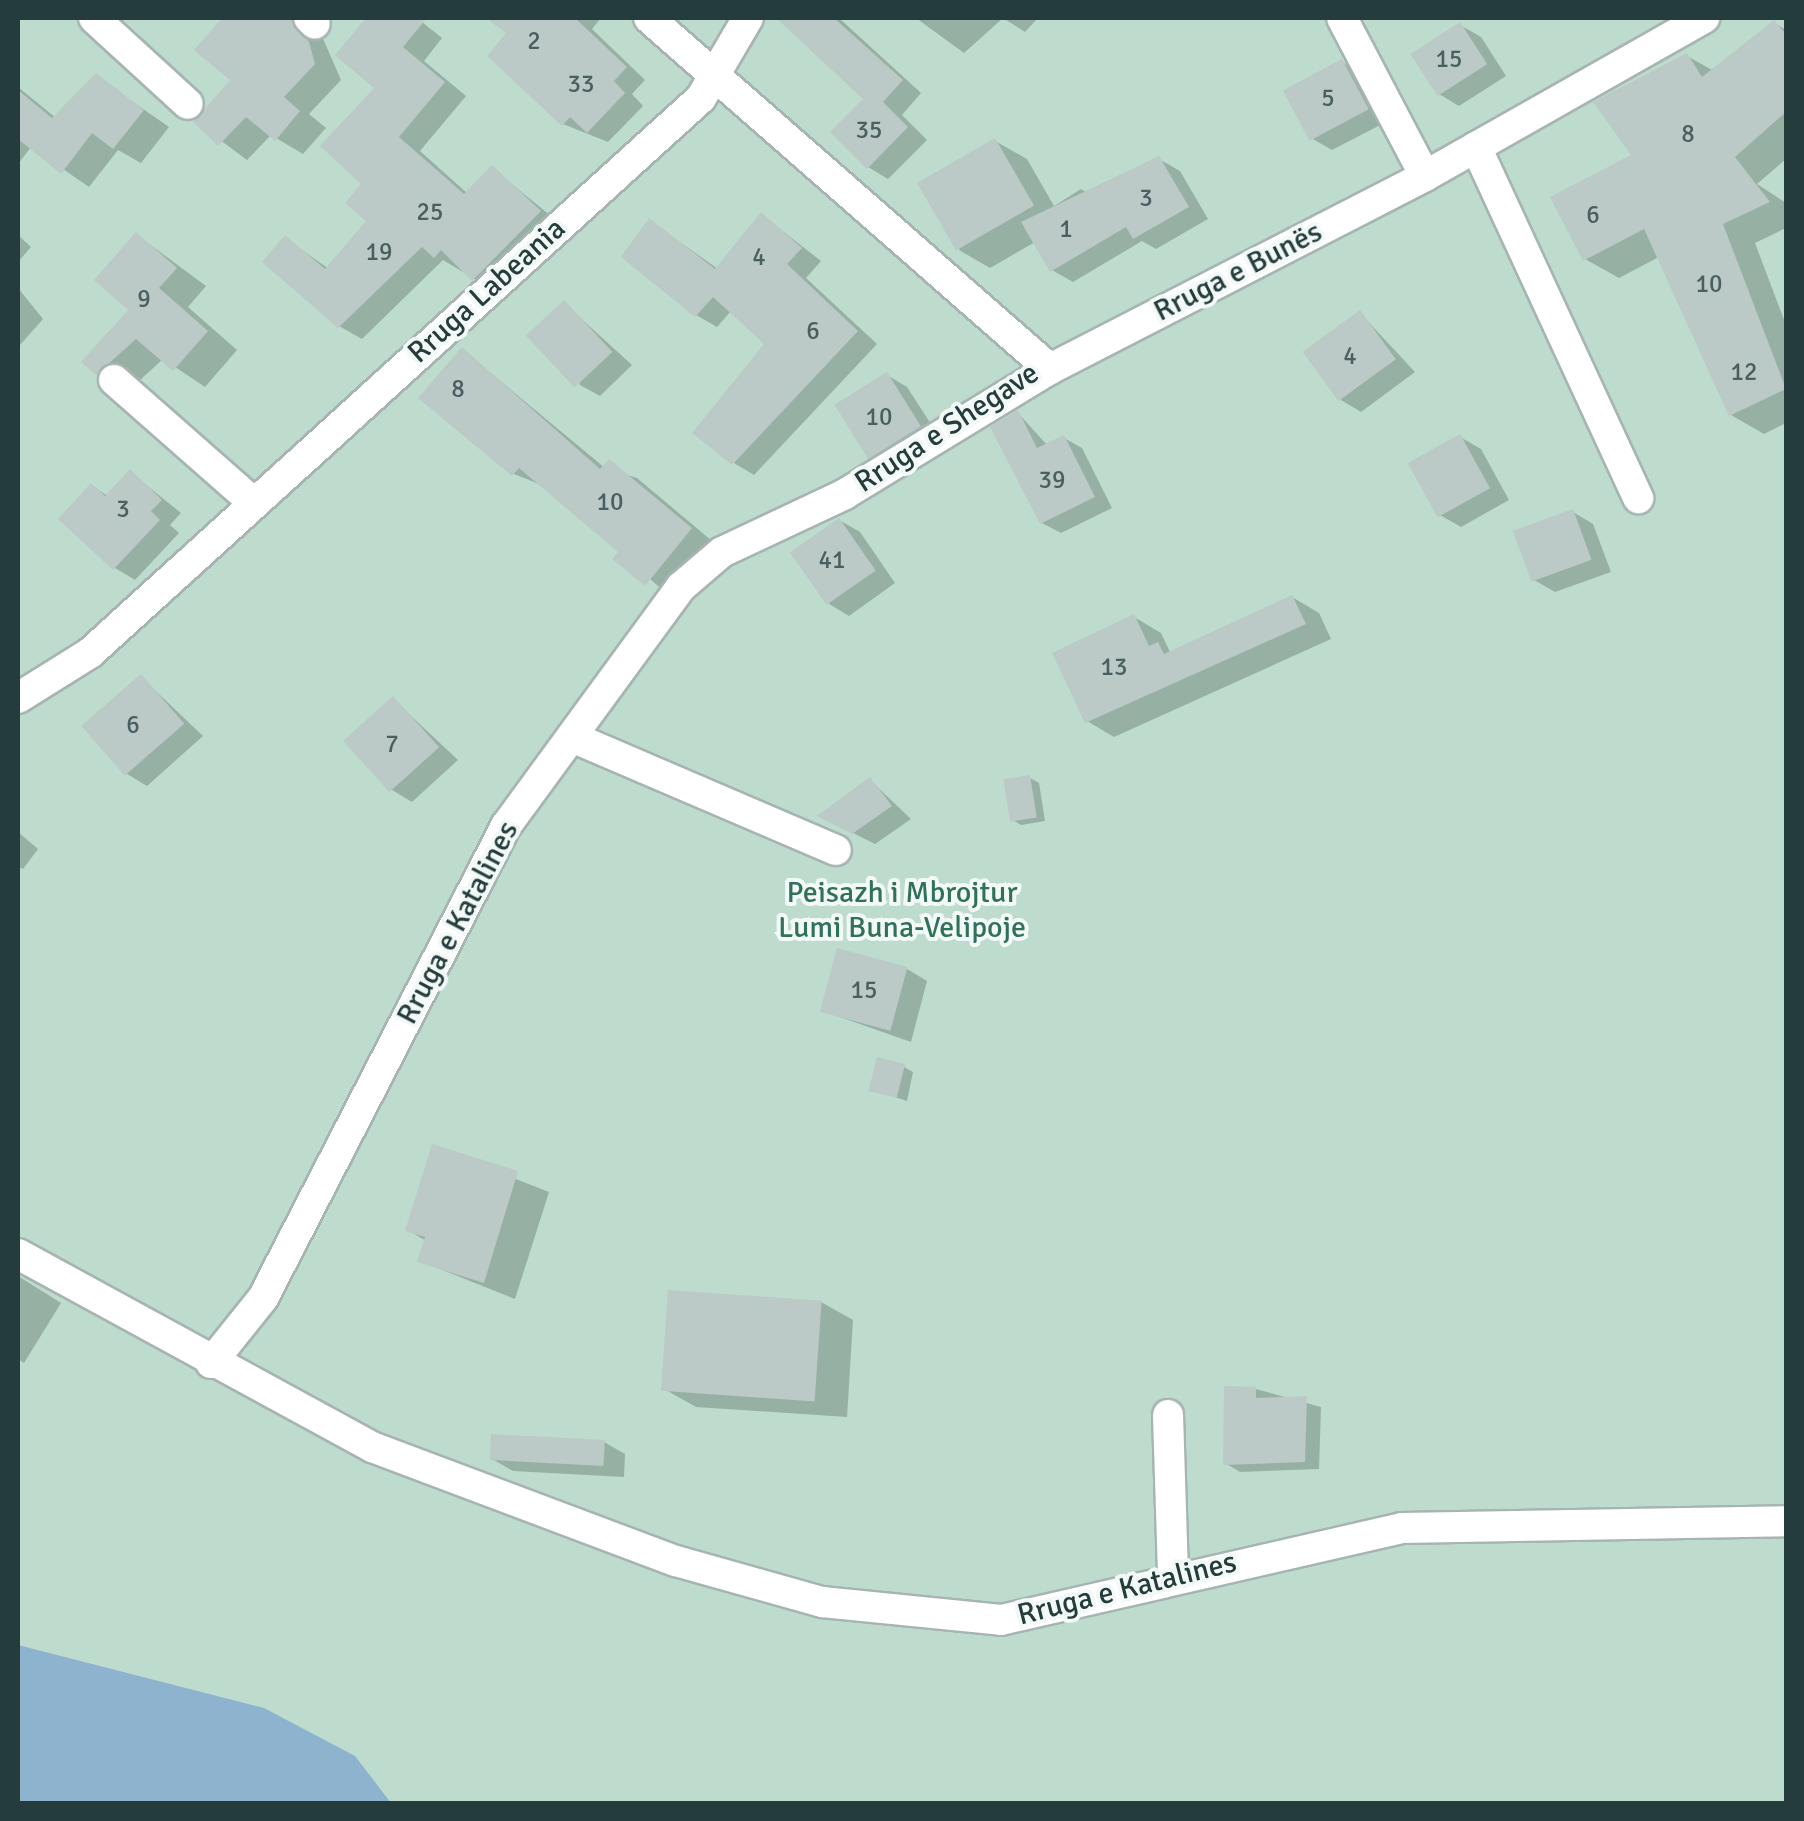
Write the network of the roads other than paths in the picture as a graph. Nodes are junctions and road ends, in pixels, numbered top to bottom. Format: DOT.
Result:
graph roads {
  1 [pos="94,18"];
  2 [pos="649,18"];
  3 [pos="748,18"];
  4 [pos="1342,18"];
  5 [pos="1704,18"];
  6 [pos="715,75"];
  7 [pos="188,104"];
  8 [pos="1476,147"];
  9 [pos="1425,176"];
  10 [pos="1050,369"];
  11 [pos="114,380"];
  12 [pos="1638,498"];
  13 [pos="254,503"];
  14 [pos="18,698"];
  15 [pos="572,738"];
  16 [pos="836,850"];
  17 [pos="18,1254"];
  18 [pos="211,1363"];
  19 [pos="1168,1416"];
  20 [pos="1786,1521"];
  21 [pos="1172,1577"];
  1 -- 7 [label="street"];
  2 -- 6 [label="street, Rruga e Shegave"];
  3 -- 6 [label="street"];
  4 -- 9 [label="street"];
  5 -- 8 [label="street, Rruga e Bunës"];
  6 -- 10 [label="street, Rruga e Shegave"];
  6 -- 13 [label="street, Rruga Labeania"];
  8 -- 9 [label="street, Rruga e Bunës"];
  8 -- 12 [label="street"];
  9 -- 10 [label="street, Rruga e Bunës"];
  10 -- 15 [label="street, Rruga e Shegave"];
  11 -- 13 [label="street"];
  13 -- 14 [label="street, Rruga Labeania"];
  15 -- 16 [label="street"];
  15 -- 18 [label="street, Rruga e Katalines"];
  17 -- 18 [label="street, Rruga e Katalines"];
  18 -- 21 [label="street, Rruga e Katalines"];
  19 -- 21 [label="street"];
  20 -- 21 [label="street, Rruga e Katalines"];
}
